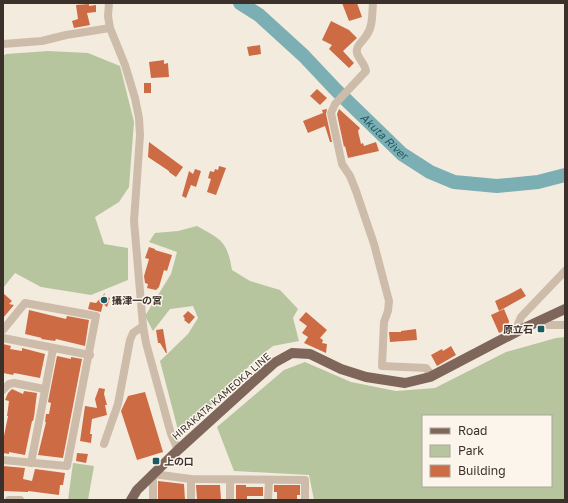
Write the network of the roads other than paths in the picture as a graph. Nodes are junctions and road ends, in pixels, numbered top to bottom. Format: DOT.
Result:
graph roads {
  1 [pos="109,3"];
  2 [pos="373,3"];
  3 [pos="110,28"];
  4 [pos="3,44"];
  5 [pos="565,271"];
  6 [pos="565,308"];
  7 [pos="541,320"];
  8 [pos="565,325"];
  9 [pos="143,326"];
  10 [pos="3,330"];
  11 [pos="520,330"];
  12 [pos="3,338"];
  13 [pos="53,349"];
  14 [pos="90,355"];
  15 [pos="430,377"];
  16 [pos="44,389"];
  17 [pos="3,390"];
  18 [pos="104,444"];
  19 [pos="178,450"];
  20 [pos="3,460"];
  21 [pos="31,463"];
  22 [pos="153,474"];
  23 [pos="191,479"];
  24 [pos="230,480"];
  25 [pos="269,480"];
  26 [pos="9,500"];
  27 [pos="20,500"];
  28 [pos="131,500"];
  29 [pos="153,500"];
  30 [pos="191,500"];
  31 [pos="230,500"];
  32 [pos="268,500"];
  33 [pos="305,500"];
  1 -- 3 [label="street"];
  2 -- 15 [label="street"];
  3 -- 4 [label="street"];
  3 -- 9 [label="street"];
  5 -- 11 [label="street"];
  6 -- 7 [label="main road, HIRAKATA KAMEOKA LINE"];
  7 -- 8 [label="street"];
  7 -- 11 [label="main road, HIRAKATA KAMEOKA LINE"];
  9 -- 18 [label="street"];
  9 -- 19 [label="street"];
  10 -- 14 [label="street"];
  11 -- 15 [label="main road, HIRAKATA KAMEOKA LINE"];
  12 -- 13 [label="street"];
  13 -- 14 [label="street"];
  13 -- 16 [label="street"];
  14 -- 21 [label="street"];
  15 -- 19 [label="main road, HIRAKATA KAMEOKA LINE"];
  16 -- 17 [label="street"];
  16 -- 21 [label="street"];
  19 -- 22 [label="main road, HIRAKATA KAMEOKA LINE"];
  20 -- 21 [label="street"];
  22 -- 23 [label="street"];
  22 -- 28 [label="main road, HIRAKATA KAMEOKA LINE"];
  22 -- 29 [label="street"];
  23 -- 24 [label="street"];
  23 -- 30 [label="street"];
  24 -- 25 [label="street"];
  24 -- 31 [label="street"];
  25 -- 32 [label="street"];
  25 -- 33 [label="street"];
  26 -- 27 [label="street"];
}
